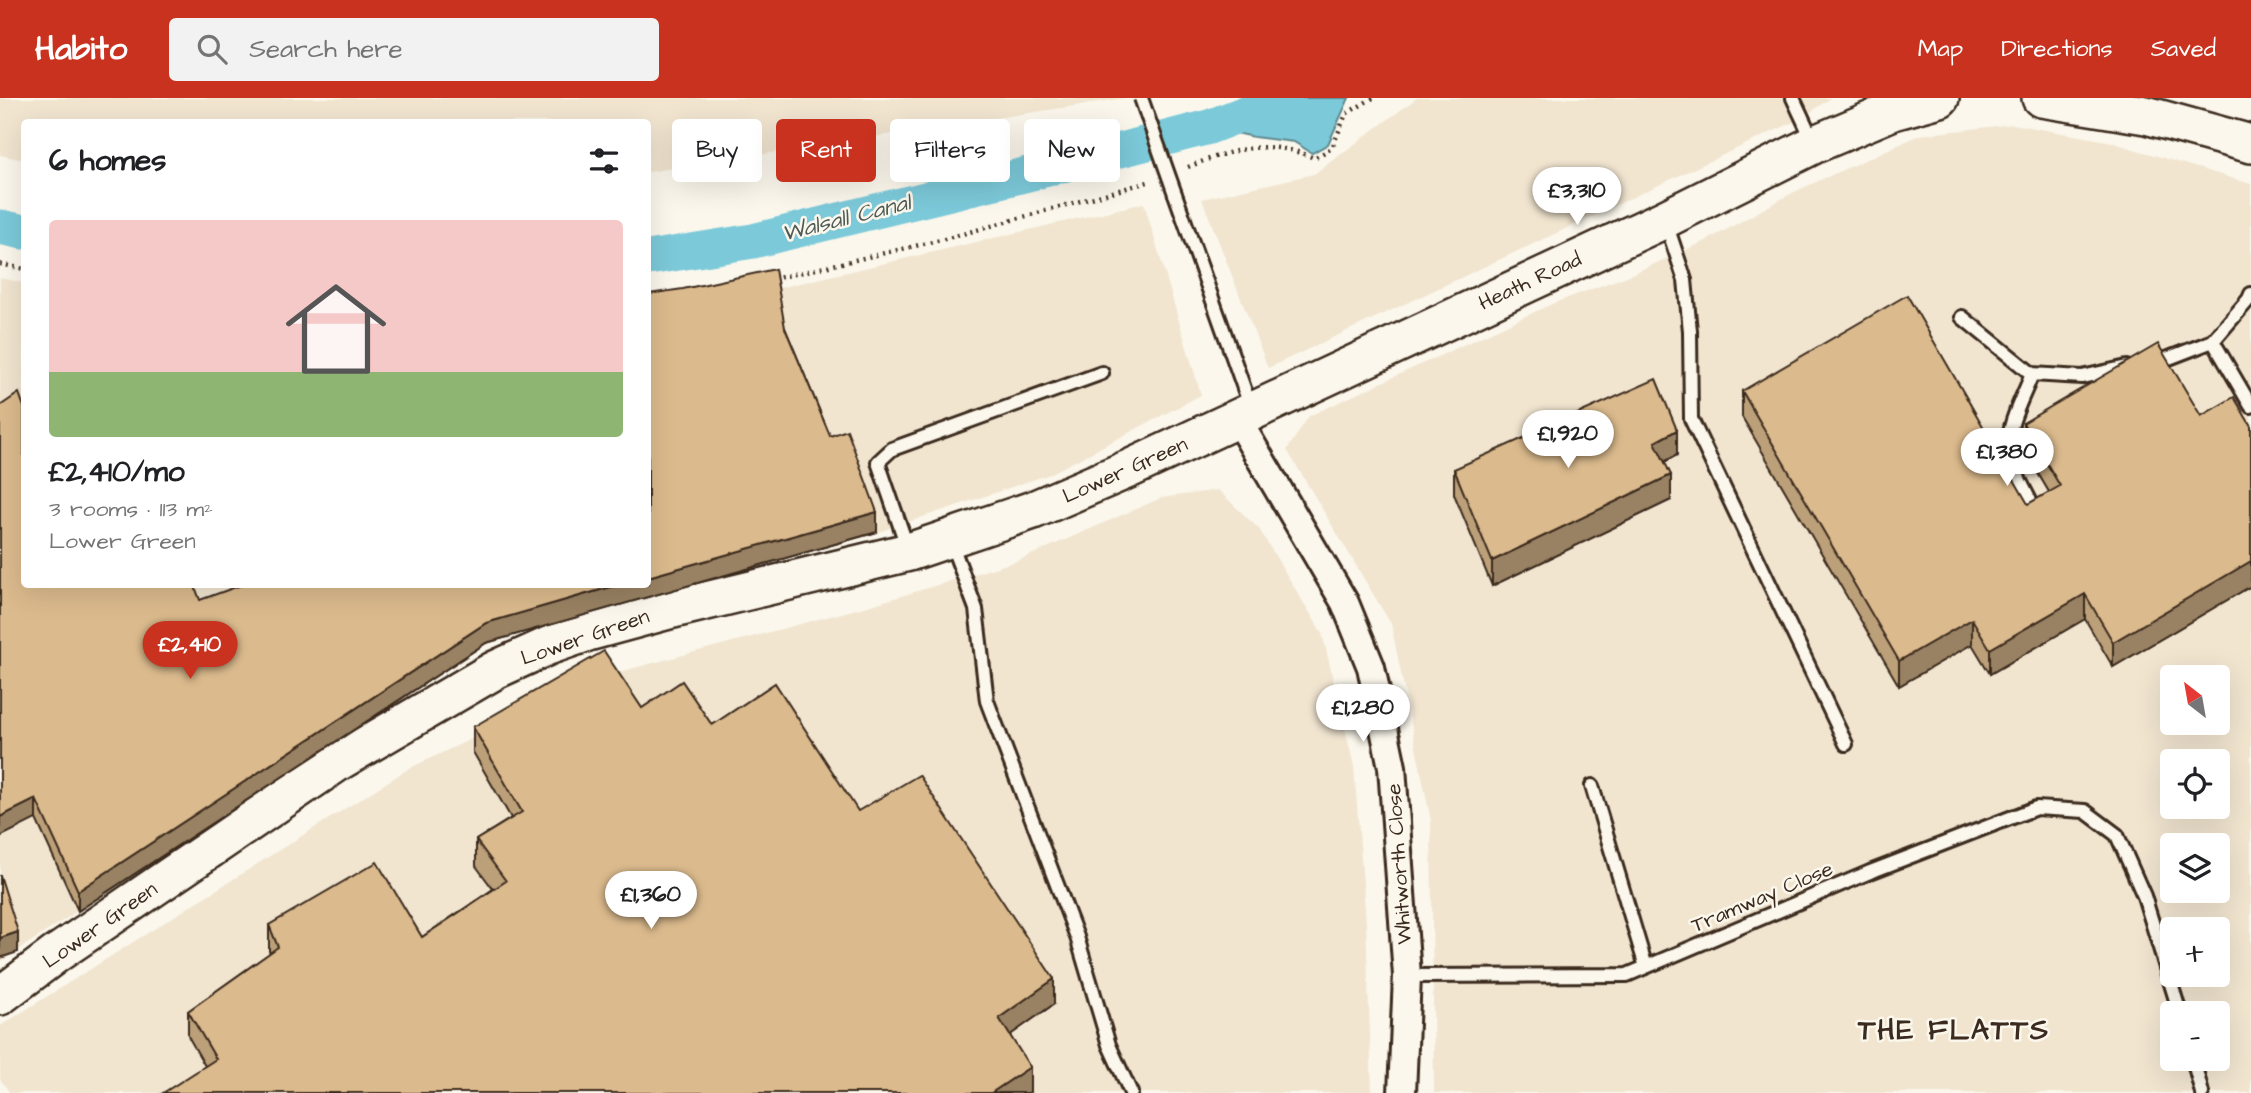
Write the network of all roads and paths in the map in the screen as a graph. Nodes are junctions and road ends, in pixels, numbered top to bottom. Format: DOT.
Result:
graph roads {
  1 [pos="1141,98"];
  2 [pos="1373,98"];
  3 [pos="1793,98"];
  4 [pos="1940,98"];
  5 [pos="2041,98"];
  6 [pos="1815,144"];
  7 [pos="2251,144"];
  8 [pos="1179,170"];
  9 [pos="1153,180"];
  10 [pos="1665,219"];
  11 [pos="0,264"];
  12 [pos="21,269"];
  13 [pos="769,280"];
  14 [pos="2251,294"];
  15 [pos="1962,317"];
  16 [pos="2213,341"];
  17 [pos="1102,373"];
  18 [pos="2032,374"];
  19 [pos="2251,406"];
  20 [pos="1245,415"];
  21 [pos="2036,513"];
  22 [pos="950,539"];
  23 [pos="909,552"];
  24 [pos="1846,744"];
  25 [pos="1592,786"];
  26 [pos="1646,967"];
  27 [pos="1407,976"];
  28 [pos="0,996"];
  29 [pos="2176,1001"];
  30 [pos="2196,1071"];
  31 [pos="1131,1093"];
  32 [pos="1402,1093"];
  33 [pos="2202,1093"];
  1 -- 20 [label="lane, bridge"];
  2 -- 8 [label="path"];
  3 -- 6 [label="lane"];
  4 -- 6 [label="street, Heath Road"];
  5 -- 7 [label="street"];
  6 -- 10 [label="street, Heath Road"];
  9 -- 13 [label="path"];
  10 -- 20 [label="street, Heath Road"];
  10 -- 24 [label="lane"];
  11 -- 12 [label="path"];
  14 -- 16 [label="lane"];
  15 -- 18 [label="lane"];
  16 -- 18 [label="lane"];
  16 -- 19 [label="lane"];
  17 -- 23 [label="lane"];
  18 -- 21 [label="lane"];
  20 -- 22 [label="street, Lower Green"];
  20 -- 27 [label="street, Whitworth Close"];
  22 -- 23 [label="street, Lower Green"];
  22 -- 31 [label="lane"];
  23 -- 28 [label="street, Lower Green"];
  25 -- 26 [label="lane"];
  26 -- 27 [label="lane, Tramway Close"];
  26 -- 29 [label="lane, Tramway Close"];
  27 -- 32 [label="street, Whitworth Close"];
  30 -- 33 [label="lane"];
}
